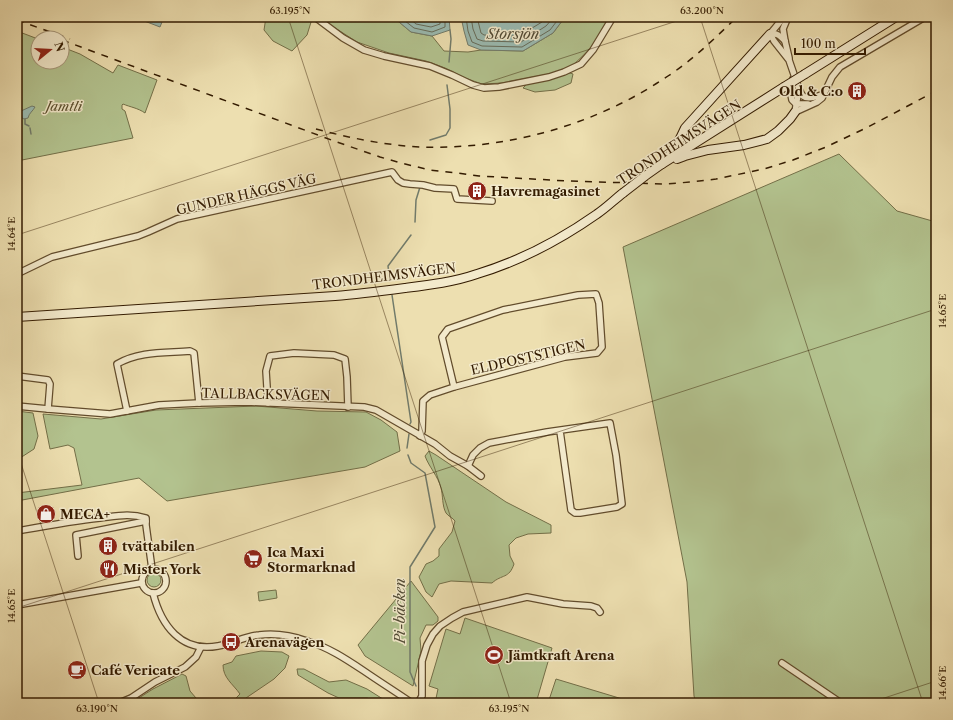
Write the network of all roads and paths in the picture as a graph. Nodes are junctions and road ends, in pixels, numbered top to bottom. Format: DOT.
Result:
graph roads {
  1 [pos="315,17"];
  2 [pos="613,17"];
  3 [pos="784,17"];
  4 [pos="788,17"];
  5 [pos="896,17"];
  6 [pos="925,17"];
  7 [pos="770,34"];
  8 [pos="785,41"];
  9 [pos="789,60"];
  10 [pos="792,71"];
  11 [pos="799,90"];
  12 [pos="824,94"];
  13 [pos="796,108"];
  14 [pos="660,165"];
  15 [pos="492,201"];
  16 [pos="17,273"];
  17 [pos="17,317"];
  18 [pos="17,376"];
  19 [pos="454,387"];
  20 [pos="268,402"];
  21 [pos="198,403"];
  22 [pos="17,406"];
  23 [pos="348,406"];
  24 [pos="48,410"];
  25 [pos="128,411"];
  26 [pos="560,431"];
  27 [pos="421,433"];
  28 [pos="468,466"];
  29 [pos="481,476"];
  30 [pos="146,523"];
  31 [pos="17,531"];
  32 [pos="78,556"];
  33 [pos="152,569"];
  34 [pos="141,582"];
  35 [pos="152,593"];
  36 [pos="17,605"];
  37 [pos="600,612"];
  38 [pos="201,647"];
  39 [pos="782,663"];
  40 [pos="119,703"];
  41 [pos="412,703"];
  42 [pos="418,703"];
  43 [pos="842,703"];
  1 -- 2 [label="street"];
  3 -- 7 [label="street"];
  4 -- 8 [label="street"];
  5 -- 14 [label="main road, TRONDHEIMSVÄGEN, bridge"];
  6 -- 12 [label="street"];
  7 -- 8 [label="street"];
  7 -- 9 [label="street"];
  7 -- 14 [label="main road"];
  8 -- 9 [label="street"];
  9 -- 10 [label="street"];
  10 -- 11 [label="street"];
  10 -- 13 [label="street"];
  11 -- 12 [label="street"];
  11 -- 13 [label="street"];
  12 -- 13 [label="street"];
  13 -- 14 [label="main road"];
  14 -- 17 [label="main road, TRONDHEIMSVÄGEN, bridge"];
  15 -- 16 [label="street, GUNDER HÄGGS VÄG"];
  18 -- 24 [label="street"];
  19 -- 19 [label="street, ELDPOSTSTIGEN"];
  19 -- 27 [label="street, ELDPOSTSTIGEN"];
  20 -- 21 [label="street, TALLBACKSVÄGEN"];
  20 -- 23 [label="street, TALLBACKSVÄGEN"];
  20 -- 23 [label="street"];
  21 -- 25 [label="street, TALLBACKSVÄGEN"];
  21 -- 25 [label="street"];
  22 -- 24 [label="street, TALLBACKSVÄGEN"];
  23 -- 27 [label="street, TALLBACKSVÄGEN"];
  24 -- 25 [label="street, TALLBACKSVÄGEN"];
  26 -- 26 [label="street"];
  26 -- 28 [label="street"];
  27 -- 28 [label="street, TALLBACKSVÄGEN"];
  28 -- 29 [label="street, TALLBACKSVÄGEN"];
  30 -- 31 [label="street"];
  30 -- 32 [label="street"];
  30 -- 33 [label="street"];
  33 -- 34 [label="street"];
  33 -- 35 [label="street"];
  34 -- 35 [label="street"];
  34 -- 36 [label="street"];
  35 -- 38 [label="street"];
  37 -- 42 [label="street"];
  38 -- 40 [label="street"];
  38 -- 41 [label="street"];
  39 -- 43 [label="street"];
}
